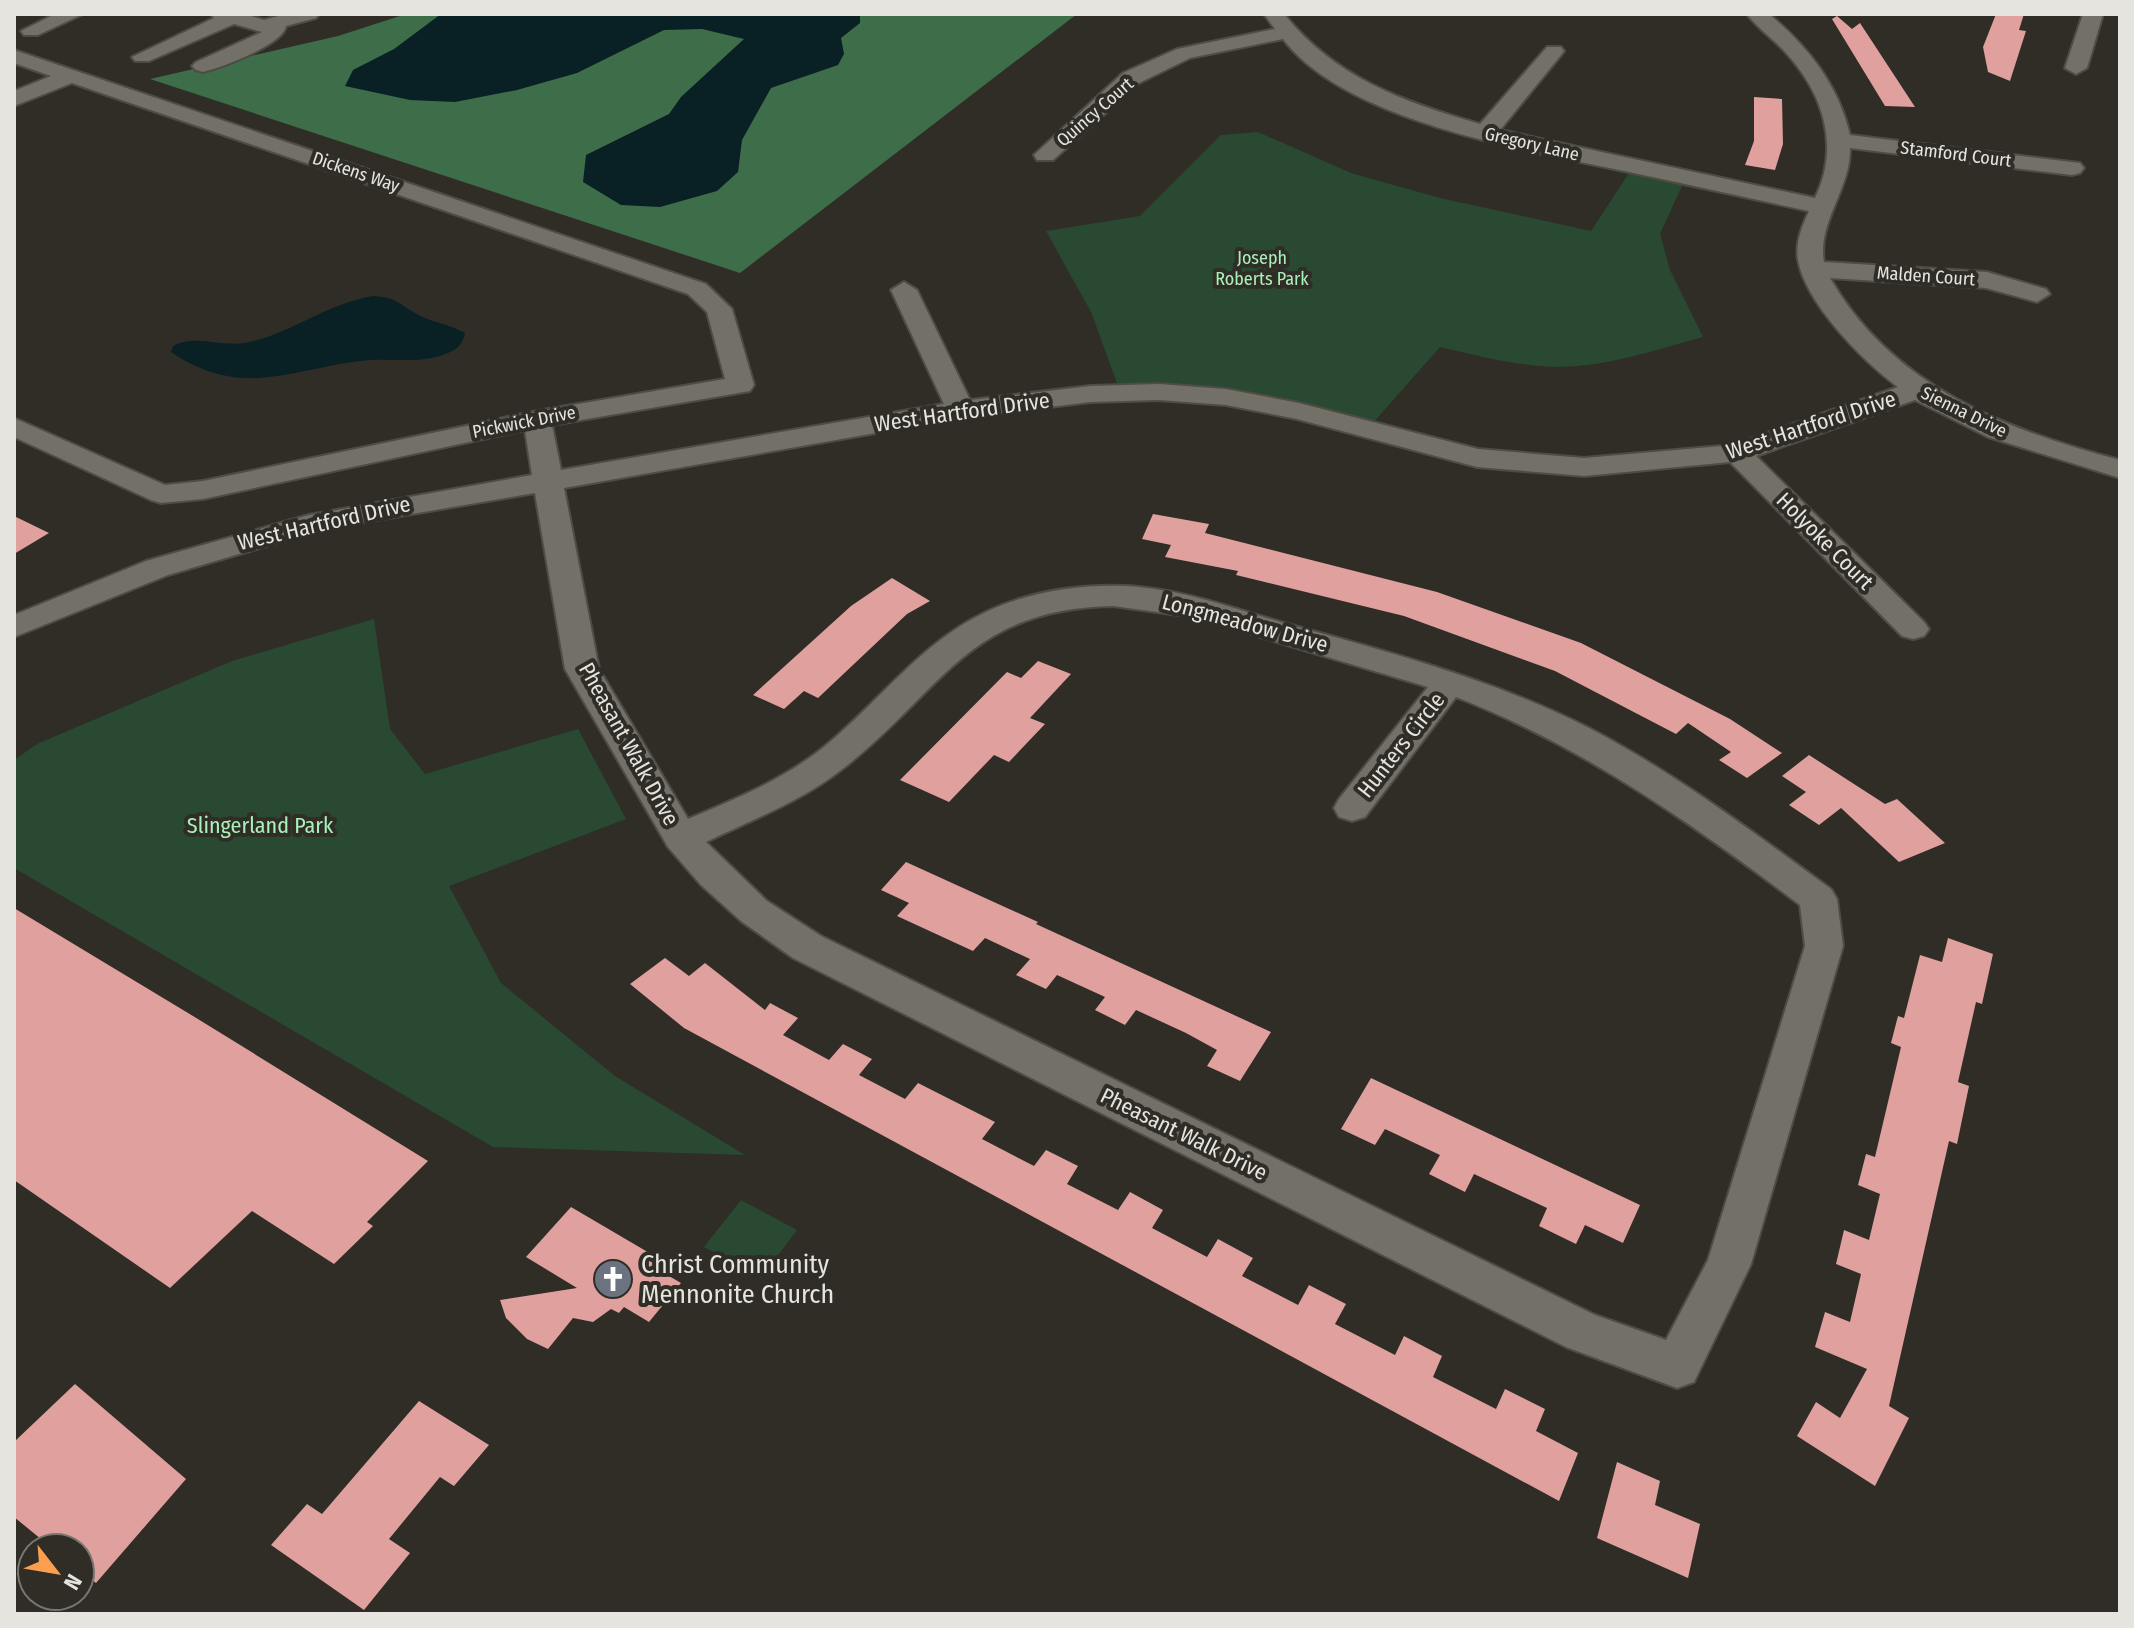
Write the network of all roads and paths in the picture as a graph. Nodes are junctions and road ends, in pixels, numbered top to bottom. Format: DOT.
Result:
graph roads {
  1 [pos="73,14"];
  2 [pos="309,14"];
  3 [pos="1757,14"];
  4 [pos="2093,14"];
  5 [pos="227,16"];
  6 [pos="1279,23"];
  7 [pos="275,24"];
  8 [pos="31,31"];
  9 [pos="1554,51"];
  10 [pos="14,56"];
  11 [pos="142,57"];
  12 [pos="203,66"];
  13 [pos="2076,68"];
  14 [pos="72,75"];
  15 [pos="14,99"];
  16 [pos="1484,134"];
  17 [pos="1839,140"];
  18 [pos="1045,155"];
  19 [pos="2072,168"];
  20 [pos="1822,207"];
  21 [pos="1813,269"];
  22 [pos="697,289"];
  23 [pos="904,290"];
  24 [pos="2037,294"];
  25 [pos="1916,390"];
  26 [pos="961,410"];
  27 [pos="537,419"];
  28 [pos="14,426"];
  29 [pos="1737,453"];
  30 [pos="2120,469"];
  31 [pos="548,480"];
  32 [pos="14,627"];
  33 [pos="1913,629"];
  34 [pos="1450,682"];
  35 [pos="1352,808"];
  36 [pos="681,838"];
  37 [pos="1818,899"];
  1 -- 8 [label="street"];
  2 -- 7 [label="street"];
  3 -- 17 [label="street"];
  4 -- 13 [label="street"];
  5 -- 7 [label="street"];
  5 -- 11 [label="street"];
  6 -- 16 [label="street, Gregory Lane"];
  6 -- 18 [label="street, Quincy Court"];
  7 -- 12 [label="street"];
  9 -- 16 [label="street"];
  10 -- 14 [label="street, Dickens Way"];
  14 -- 15 [label="street"];
  14 -- 22 [label="street, Dickens Way"];
  16 -- 20 [label="street, Gregory Lane"];
  17 -- 19 [label="street, Stamford Court"];
  17 -- 20 [label="street"];
  20 -- 21 [label="street"];
  21 -- 24 [label="street, Malden Court"];
  21 -- 25 [label="street, Sienna Drive"];
  22 -- 27 [label="street, Pickwick Drive"];
  23 -- 26 [label="street"];
  25 -- 29 [label="street, West Hartford Drive"];
  25 -- 30 [label="street, Sienna Drive"];
  26 -- 29 [label="street, West Hartford Drive"];
  26 -- 31 [label="street, West Hartford Drive"];
  27 -- 28 [label="street, Pickwick Drive"];
  27 -- 31 [label="street, Pheasant Walk Drive"];
  29 -- 33 [label="street, Holyoke Court"];
  31 -- 32 [label="street, West Hartford Drive"];
  31 -- 36 [label="street, Pheasant Walk Drive"];
  34 -- 35 [label="street, Hunters Circle"];
  34 -- 36 [label="street, Longmeadow Drive"];
  34 -- 37 [label="street, Longmeadow Drive"];
  36 -- 37 [label="street, Pheasant Walk Drive"];
}
